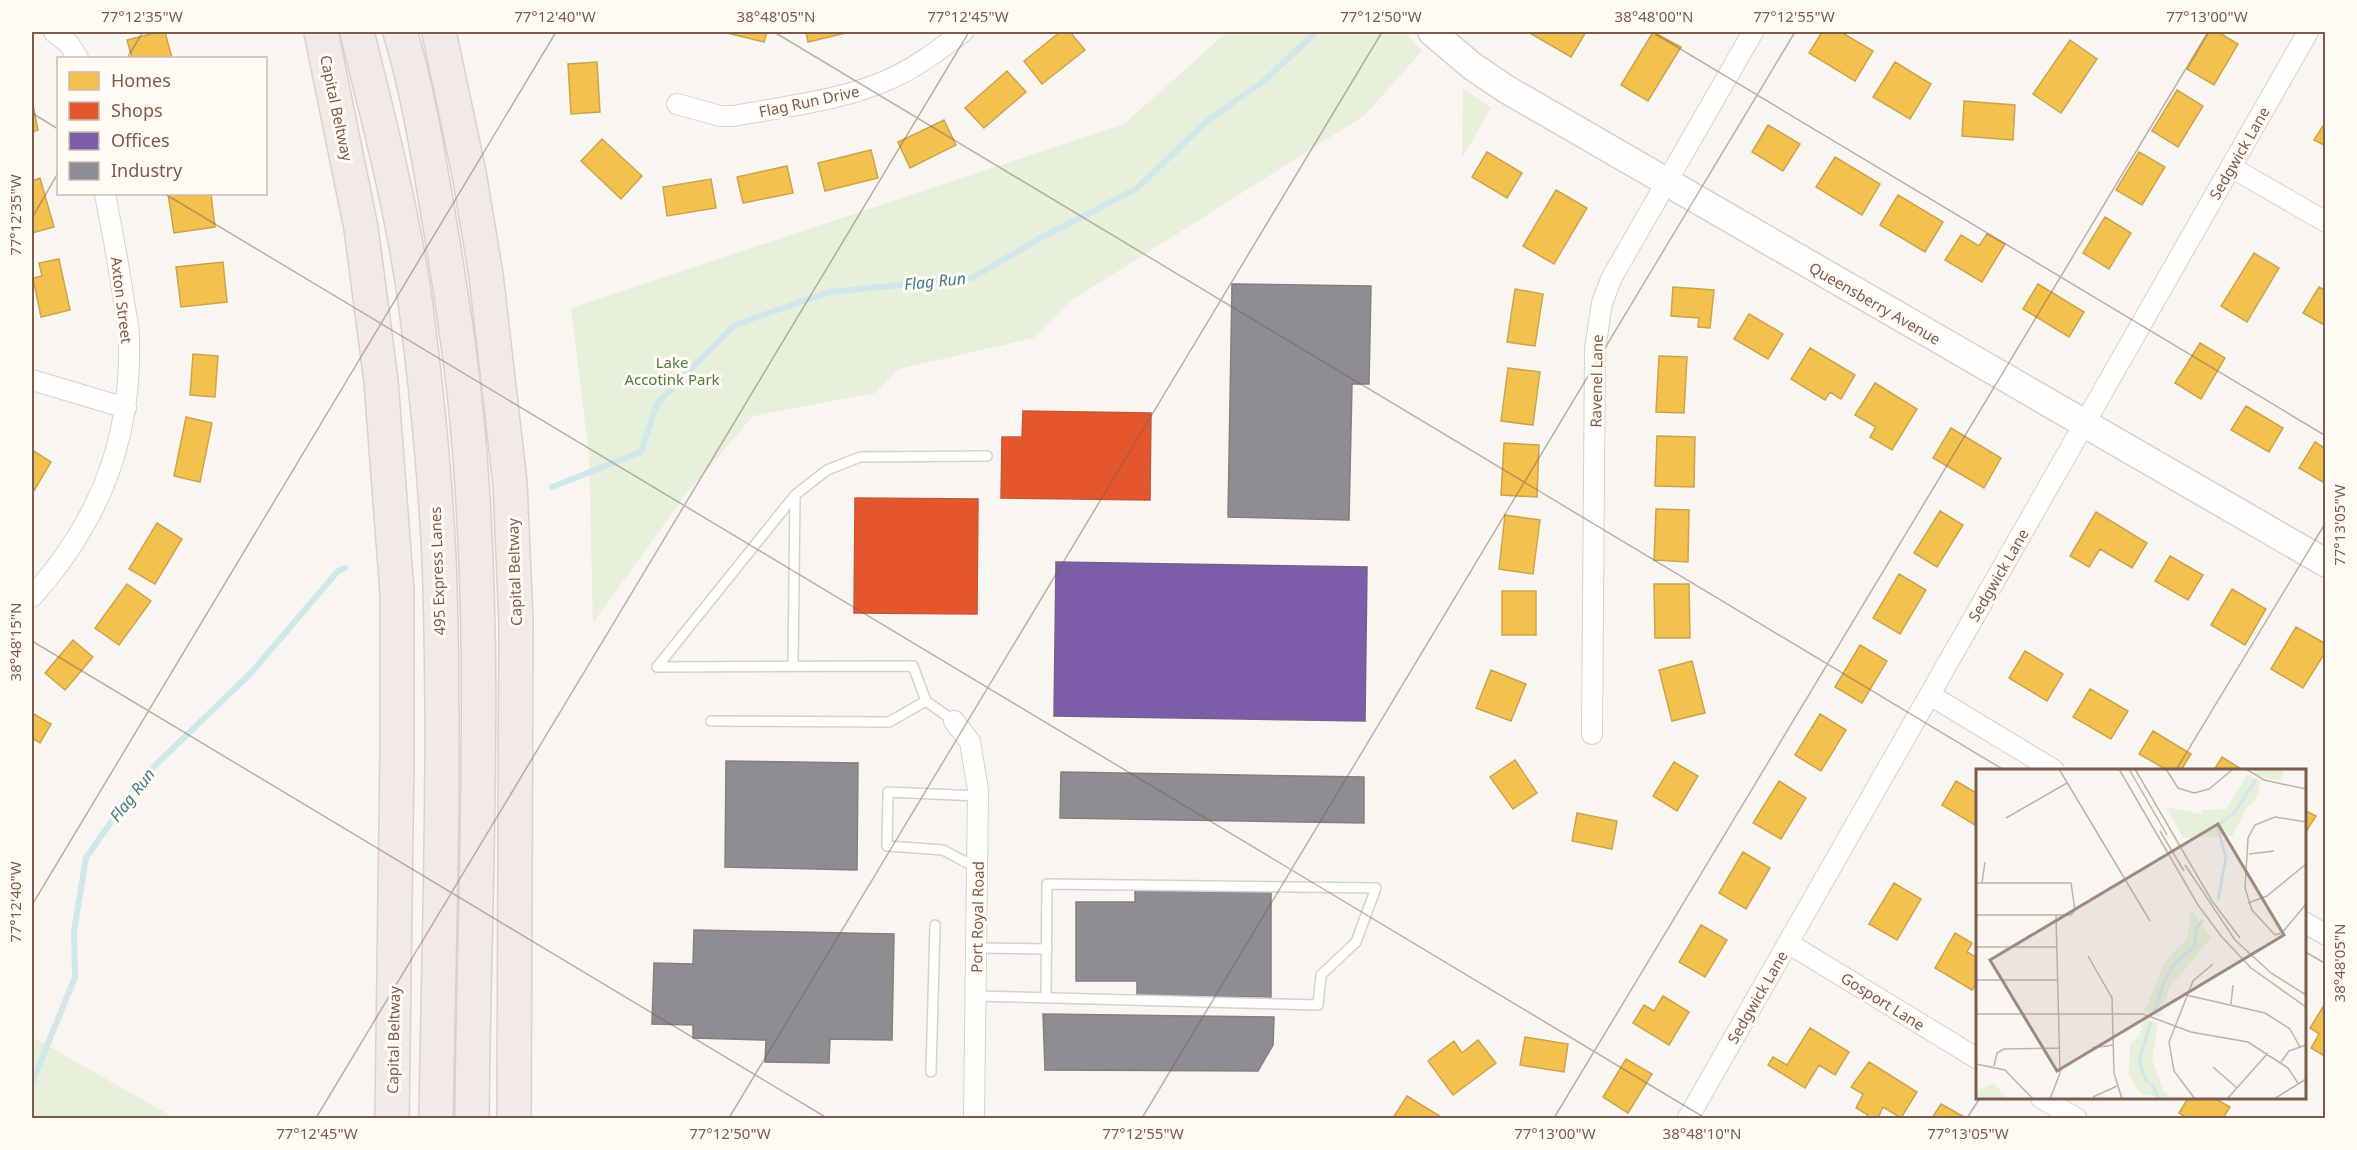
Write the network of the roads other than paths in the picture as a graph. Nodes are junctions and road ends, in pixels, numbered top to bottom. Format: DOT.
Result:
graph roads {
  1 [pos="54,32"];
  2 [pos="321,32"];
  3 [pos="357,32"];
  4 [pos="400,32"];
  5 [pos="439,32"];
  6 [pos="963,32"];
  7 [pos="1432,32"];
  8 [pos="1754,32"];
  9 [pos="2308,32"];
  10 [pos="77,57"];
  11 [pos="677,104"];
  12 [pos="2231,167"];
  13 [pos="1666,182"];
  14 [pos="105,195"];
  15 [pos="2325,222"];
  16 [pos="32,380"];
  17 [pos="126,408"];
  18 [pos="2084,424"];
  19 [pos="987,456"];
  20 [pos="795,495"];
  21 [pos="2325,563"];
  22 [pos="32,597"];
  23 [pos="793,666"];
  24 [pos="1930,695"];
  25 [pos="926,701"];
  26 [pos="711,721"];
  27 [pos="954,721"];
  28 [pos="1592,734"];
  29 [pos="2051,769"];
  30 [pos="978,796"];
  31 [pos="977,868"];
  32 [pos="2306,923"];
  33 [pos="935,925"];
  34 [pos="2325,935"];
  35 [pos="1788,943"];
  36 [pos="976,948"];
  37 [pos="1047,949"];
  38 [pos="976,996"];
  39 [pos="1046,998"];
  40 [pos="1976,1058"];
  41 [pos="931,1072"];
  42 [pos="2043,1099"];
  43 [pos="392,1119"];
  44 [pos="436,1119"];
  45 [pos="472,1119"];
  46 [pos="514,1119"];
  47 [pos="974,1119"];
  48 [pos="1688,1119"];
  49 [pos="2076,1119"];
  1 -- 10 [label="street"];
  2 -- 43 [label="highway, Capital Beltway"];
  3 -- 44 [label="highway, 495 Express Lanes"];
  4 -- 45 [label="highway"];
  5 -- 46 [label="highway, Capital Beltway"];
  6 -- 11 [label="street, Flag Run Drive"];
  7 -- 13 [label="street, Queensberry Avenue"];
  8 -- 13 [label="street, Ravenel Lane"];
  9 -- 12 [label="street, Sedgwick Lane"];
  12 -- 15 [label="street"];
  12 -- 18 [label="street, Sedgwick Lane"];
  13 -- 18 [label="street, Queensberry Avenue"];
  13 -- 28 [label="street, Ravenel Lane"];
  14 -- 17 [label="street, Axton Street"];
  16 -- 17 [label="street"];
  17 -- 22 [label="street, Axton Street"];
  18 -- 21 [label="street, Queensberry Avenue"];
  18 -- 24 [label="street, Sedgwick Lane"];
  19 -- 20 [label="lane"];
  20 -- 23 [label="lane"];
  20 -- 23 [label="lane"];
  23 -- 25 [label="lane"];
  24 -- 29 [label="street"];
  24 -- 35 [label="street, Sedgwick Lane"];
  25 -- 26 [label="lane"];
  25 -- 27 [label="lane"];
  27 -- 30 [label="street, Port Royal Road"];
  30 -- 31 [label="street, Port Royal Road"];
  30 -- 31 [label="lane"];
  31 -- 36 [label="street, Port Royal Road"];
  32 -- 34 [label="street"];
  33 -- 41 [label="lane"];
  35 -- 40 [label="street, Gosport Lane"];
  35 -- 48 [label="street, Sedgwick Lane"];
  36 -- 37 [label="lane"];
  36 -- 38 [label="street, Port Royal Road"];
  37 -- 39 [label="lane"];
  37 -- 39 [label="lane"];
  38 -- 39 [label="lane"];
  38 -- 47 [label="street, Port Royal Road"];
  42 -- 49 [label="street"];
}
